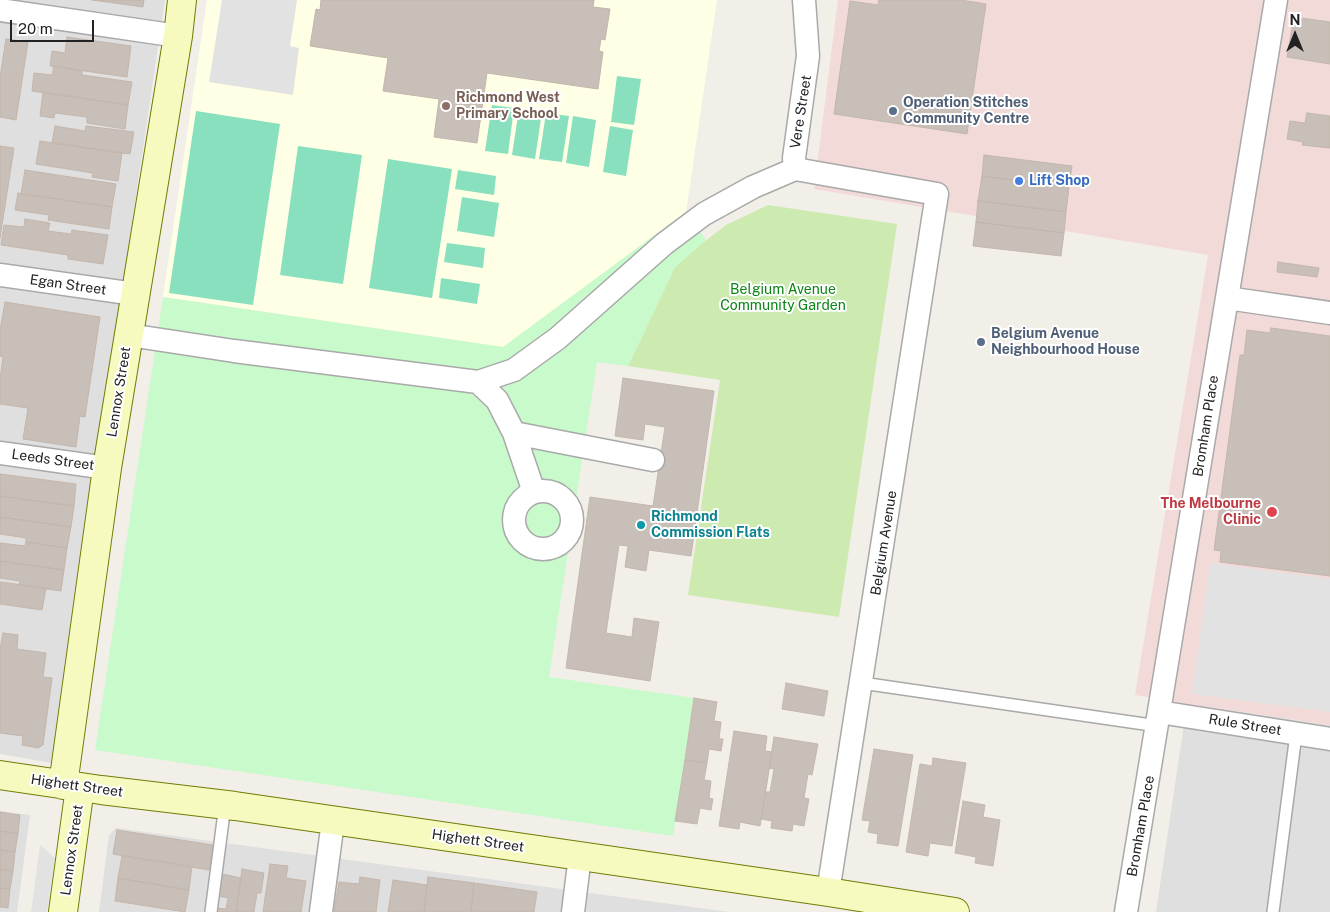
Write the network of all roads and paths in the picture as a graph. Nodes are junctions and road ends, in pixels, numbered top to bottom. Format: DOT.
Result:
graph roads {
  1 [pos="182,0"];
  2 [pos="804,0"];
  3 [pos="1276,0"];
  4 [pos="0,10"];
  5 [pos="178,36"];
  6 [pos="795,169"];
  7 [pos="938,194"];
  8 [pos="0,275"];
  9 [pos="135,294"];
  10 [pos="1227,298"];
  11 [pos="1330,313"];
  12 [pos="129,335"];
  13 [pos="478,382"];
  14 [pos="514,433"];
  15 [pos="0,453"];
  16 [pos="653,460"];
  17 [pos="107,468"];
  18 [pos="534,492"];
  19 [pos="862,684"];
  20 [pos="1158,719"];
  21 [pos="1296,734"];
  22 [pos="1330,739"];
  23 [pos="0,775"];
  24 [pos="72,786"];
  25 [pos="225,805"];
  26 [pos="333,820"];
  27 [pos="580,856"];
  28 [pos="828,892"];
  29 [pos="921,910"];
  30 [pos="63,912"];
  31 [pos="211,912"];
  32 [pos="321,912"];
  33 [pos="573,912"];
  34 [pos="955,912"];
  35 [pos="1126,912"];
  36 [pos="1273,912"];
  1 -- 5 [label="street, Lennox Street"];
  2 -- 6 [label="street, Vere Street"];
  3 -- 10 [label="street, Bromham Place"];
  4 -- 5 [label="street"];
  5 -- 9 [label="street, Lennox Street"];
  6 -- 7 [label="street, Vere Street"];
  6 -- 13 [label="street"];
  7 -- 19 [label="street, Belgium Avenue"];
  8 -- 9 [label="street, Egan Street"];
  9 -- 12 [label="street, Lennox Street"];
  10 -- 11 [label="street"];
  10 -- 20 [label="street, Bromham Place"];
  12 -- 13 [label="street"];
  12 -- 17 [label="street, Lennox Street"];
  13 -- 14 [label="street"];
  14 -- 16 [label="street"];
  14 -- 18 [label="street"];
  15 -- 17 [label="street, Leeds Street"];
  17 -- 24 [label="street, Lennox Street"];
  19 -- 20 [label="lane"];
  19 -- 28 [label="street, Belgium Avenue"];
  20 -- 21 [label="street, Rule Street"];
  20 -- 35 [label="street, Bromham Place"];
  21 -- 22 [label="street, Rule Street"];
  21 -- 36 [label="lane"];
  23 -- 24 [label="street, Highett Street"];
  24 -- 25 [label="street, Highett Street"];
  24 -- 30 [label="street, Lennox Street"];
  25 -- 26 [label="street, Highett Street"];
  25 -- 31 [label="lane"];
  26 -- 27 [label="street, Highett Street"];
  26 -- 32 [label="street"];
  27 -- 28 [label="street, Highett Street"];
  27 -- 33 [label="street"];
  28 -- 29 [label="street, Highett Street"];
  29 -- 34 [label="street, Highett Street"];
}
